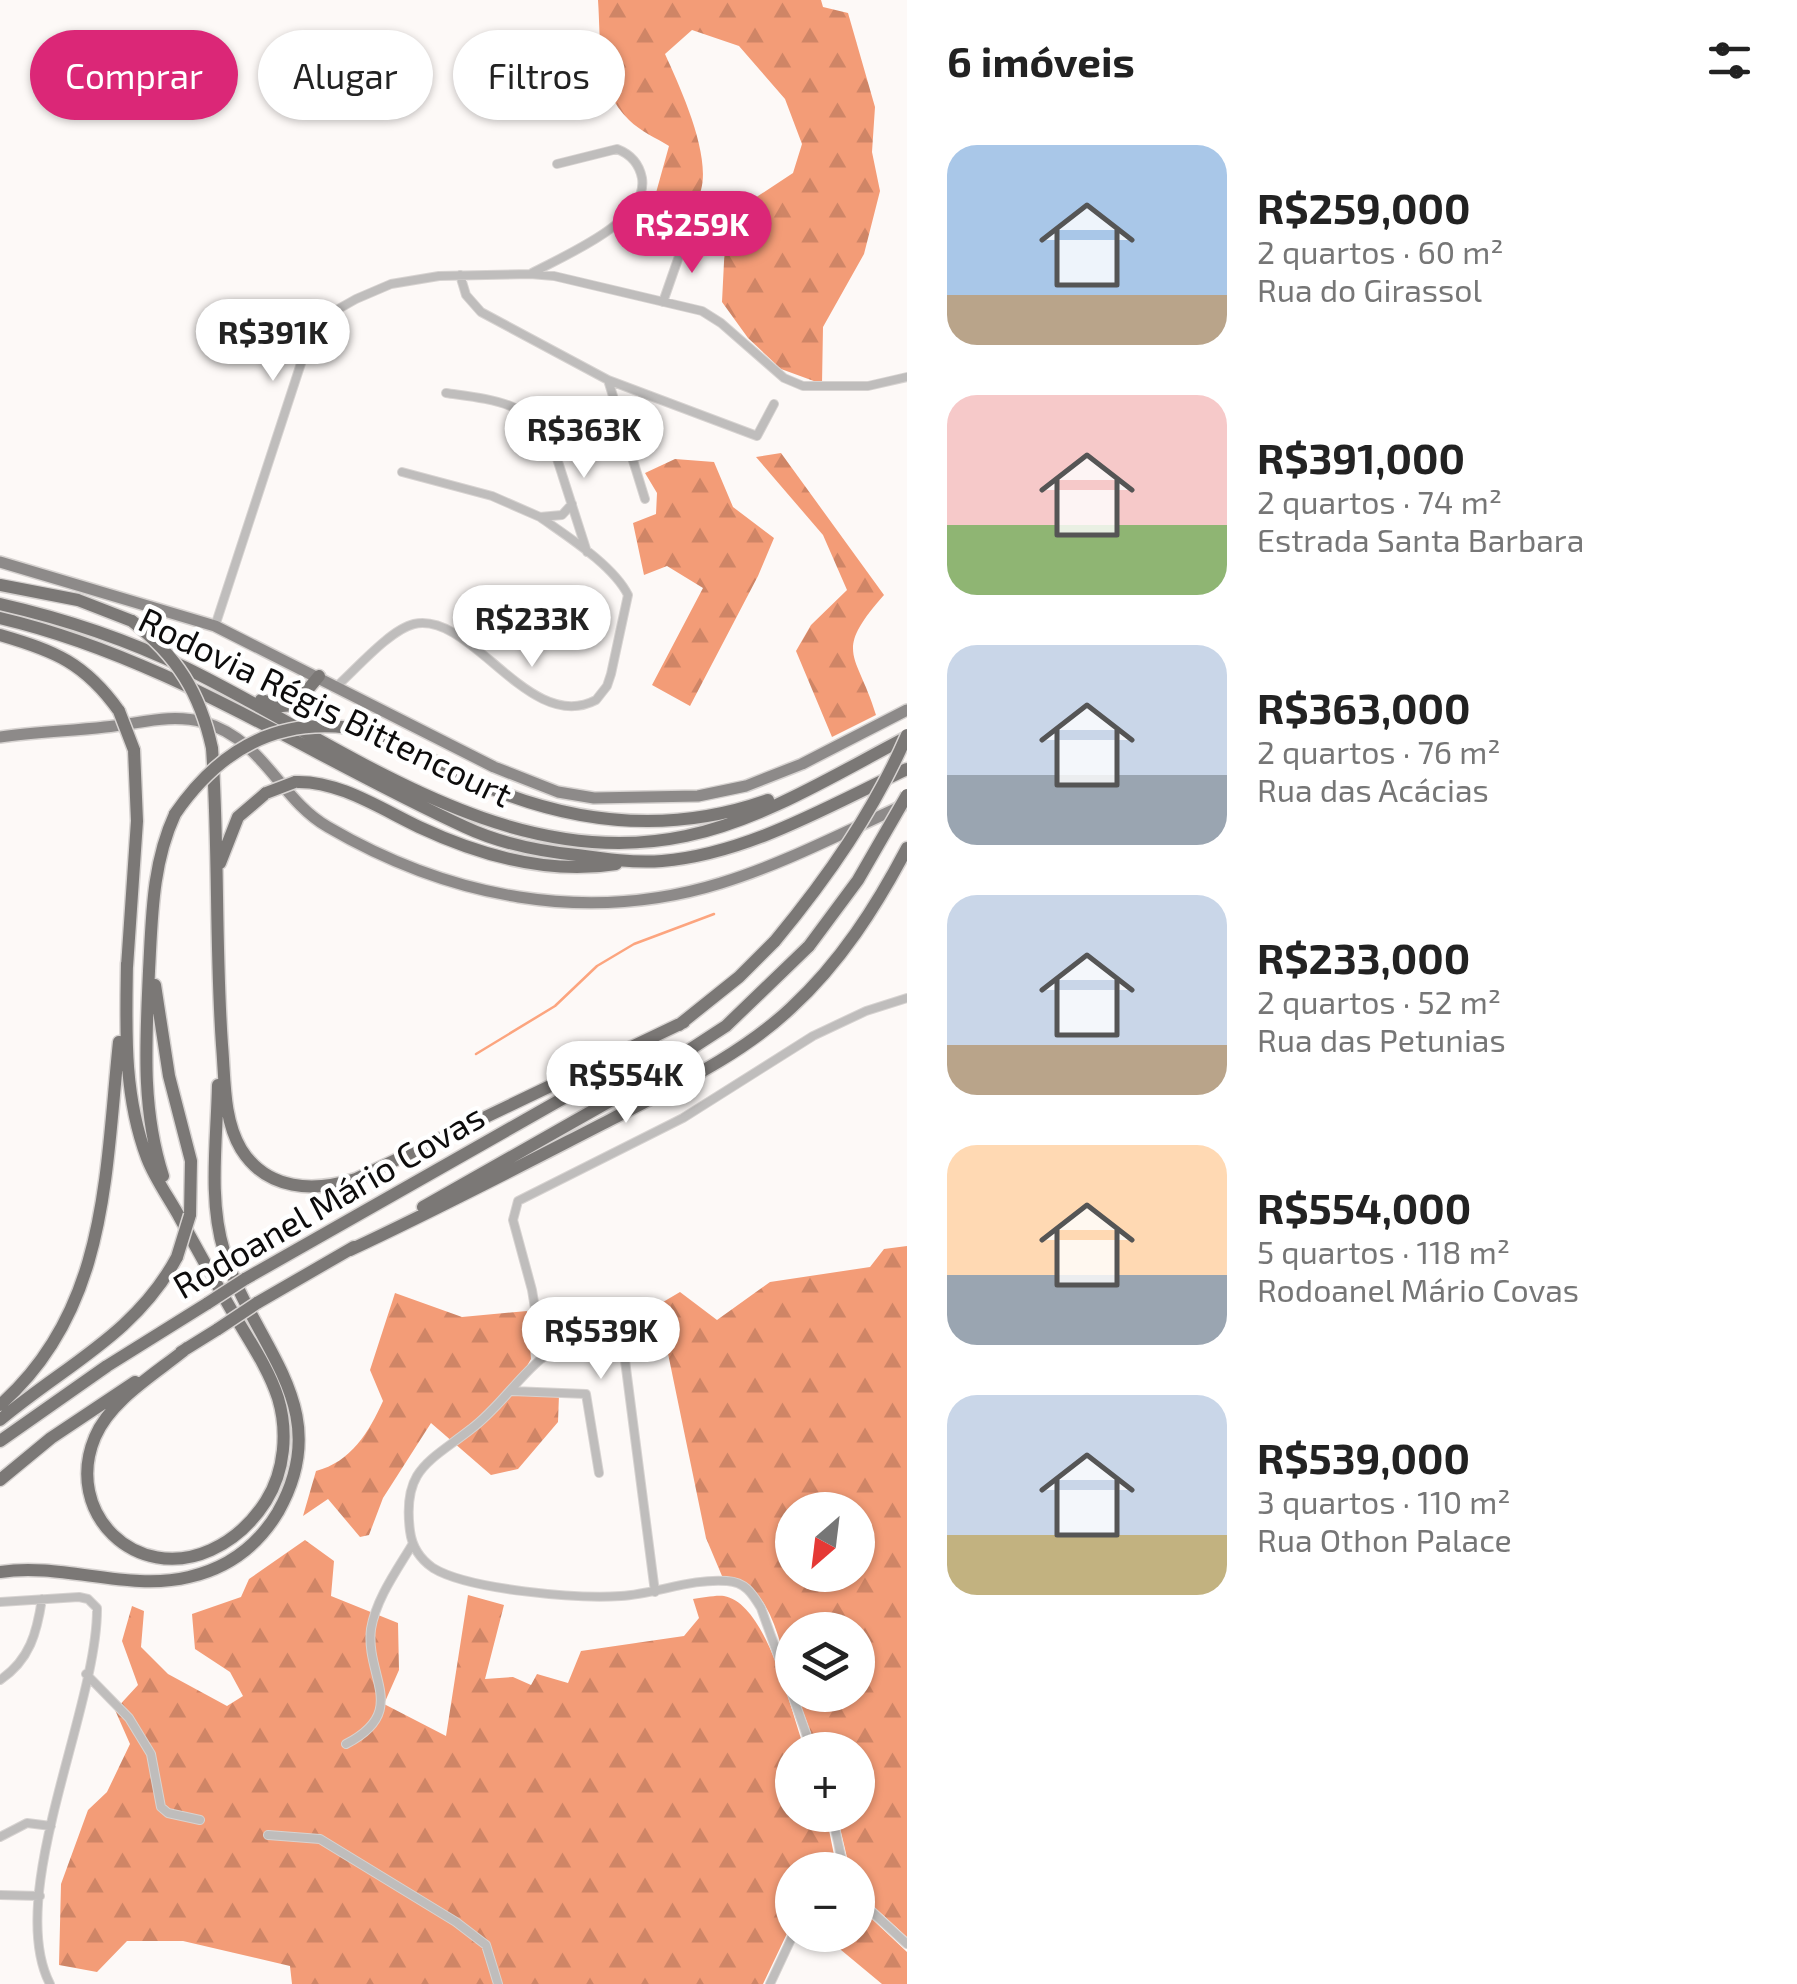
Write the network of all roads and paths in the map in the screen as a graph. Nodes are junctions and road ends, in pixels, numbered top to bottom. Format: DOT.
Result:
graph roads {
  1 [pos="557,164"];
  2 [pos="685,239"];
  3 [pos="530,274"];
  4 [pos="460,275"];
  5 [pos="663,302"];
  6 [pos="907,377"];
  7 [pos="608,380"];
  8 [pos="446,394"];
  9 [pos="774,404"];
  10 [pos="552,443"];
  11 [pos="628,452"];
  12 [pos="402,472"];
  13 [pos="645,499"];
  14 [pos="572,504"];
  15 [pos="540,518"];
  16 [pos="588,552"];
  17 [pos="0,562"];
  18 [pos="0,585"];
  19 [pos="0,604"];
  20 [pos="0,618"];
  21 [pos="215,626"];
  22 [pos="0,635"];
  23 [pos="189,670"];
  24 [pos="319,676"];
  25 [pos="337,686"];
  26 [pos="907,710"];
  27 [pos="907,736"];
  28 [pos="0,737"];
  29 [pos="907,770"];
  30 [pos="817,783"];
  31 [pos="907,794"];
  32 [pos="907,804"];
  33 [pos="907,848"];
  34 [pos="634,862"];
  35 [pos="216,880"];
  36 [pos="150,948"];
  37 [pos="127,962"];
  38 [pos="907,998"];
  39 [pos="219,1008"];
  40 [pos="684,1022"];
  41 [pos="184,1215"];
  42 [pos="350,1250"];
  43 [pos="188,1348"];
  44 [pos="543,1357"];
  45 [pos="512,1391"];
  46 [pos="0,1406"];
  47 [pos="0,1420"];
  48 [pos="0,1441"];
  49 [pos="599,1473"];
  50 [pos="0,1480"];
  51 [pos="412,1545"];
  52 [pos="0,1572"];
  53 [pos="655,1592"];
  54 [pos="42,1599"];
  55 [pos="0,1602"];
  56 [pos="86,1674"];
  57 [pos="0,1680"];
  58 [pos="806,1732"];
  59 [pos="346,1744"];
  60 [pos="200,1820"];
  61 [pos="51,1826"];
  62 [pos="268,1835"];
  63 [pos="0,1837"];
  64 [pos="0,1895"];
  65 [pos="40,1896"];
  66 [pos="875,1914"];
  67 [pos="907,1944"];
  68 [pos="785,1952"];
  69 [pos="48,1980"];
  70 [pos="498,1984"];
  71 [pos="770,1984"];
  1 -- 3 [label="street"];
  2 -- 5 [label="street"];
  3 -- 4 [label="street"];
  3 -- 5 [label="street"];
  4 -- 7 [label="street"];
  4 -- 21 [label="street"];
  5 -- 6 [label="street"];
  7 -- 9 [label="street"];
  7 -- 11 [label="street"];
  8 -- 10 [label="street"];
  10 -- 11 [label="street"];
  10 -- 14 [label="street"];
  11 -- 13 [label="street"];
  12 -- 15 [label="street"];
  14 -- 15 [label="street"];
  14 -- 16 [label="street"];
  15 -- 16 [label="street"];
  16 -- 25 [label="street"];
  17 -- 21 [label="main road"];
  18 -- 35 [label="highway, bridge"];
  19 -- 23 [label="highway, Rodovia Régis Bittencourt"];
  20 -- 34 [label="highway, Rodovia Régis Bittencourt"];
  21 -- 24 [label="main road"];
  22 -- 37 [label="highway, bridge"];
  23 -- 24 [label="highway"];
  23 -- 30 [label="highway, Rodovia Régis Bittencourt"];
  24 -- 25 [label="main road"];
  25 -- 26 [label="main road"];
  27 -- 30 [label="highway, Rodovia Régis Bittencourt"];
  27 -- 40 [label="highway, Rodoanel Mário Covas, bridge"];
  28 -- 32 [label="main road"];
  29 -- 34 [label="highway, Rodovia Régis Bittencourt"];
  30 -- 36 [label="highway, bridge"];
  31 -- 42 [label="highway, Rodoanel Mário Covas, bridge"];
  33 -- 42 [label="highway"];
  34 -- 35 [label="highway, bridge"];
  35 -- 39 [label="highway"];
  36 -- 41 [label="highway"];
  36 -- 41 [label="highway"];
  37 -- 41 [label="highway"];
  37 -- 46 [label="highway"];
  38 -- 44 [label="street"];
  39 -- 40 [label="highway"];
  39 -- 52 [label="highway"];
  40 -- 48 [label="highway, Rodoanel Mário Covas, bridge"];
  41 -- 43 [label="highway"];
  41 -- 47 [label="highway, bridge"];
  42 -- 43 [label="highway, Rodoanel Mário Covas, bridge"];
  43 -- 50 [label="highway, Rodoanel Mário Covas"];
  44 -- 45 [label="street"];
  44 -- 53 [label="street"];
  45 -- 49 [label="street"];
  45 -- 51 [label="street"];
  51 -- 53 [label="street"];
  51 -- 59 [label="street"];
  53 -- 58 [label="street"];
  54 -- 55 [label="street"];
  54 -- 56 [label="street"];
  54 -- 57 [label="street"];
  56 -- 60 [label="street"];
  56 -- 61 [label="street"];
  61 -- 63 [label="street"];
  61 -- 65 [label="street"];
  62 -- 70 [label="street"];
  64 -- 65 [label="street"];
  65 -- 69 [label="street"];
  66 -- 67 [label="street"];
  68 -- 71 [label="street"];
}
